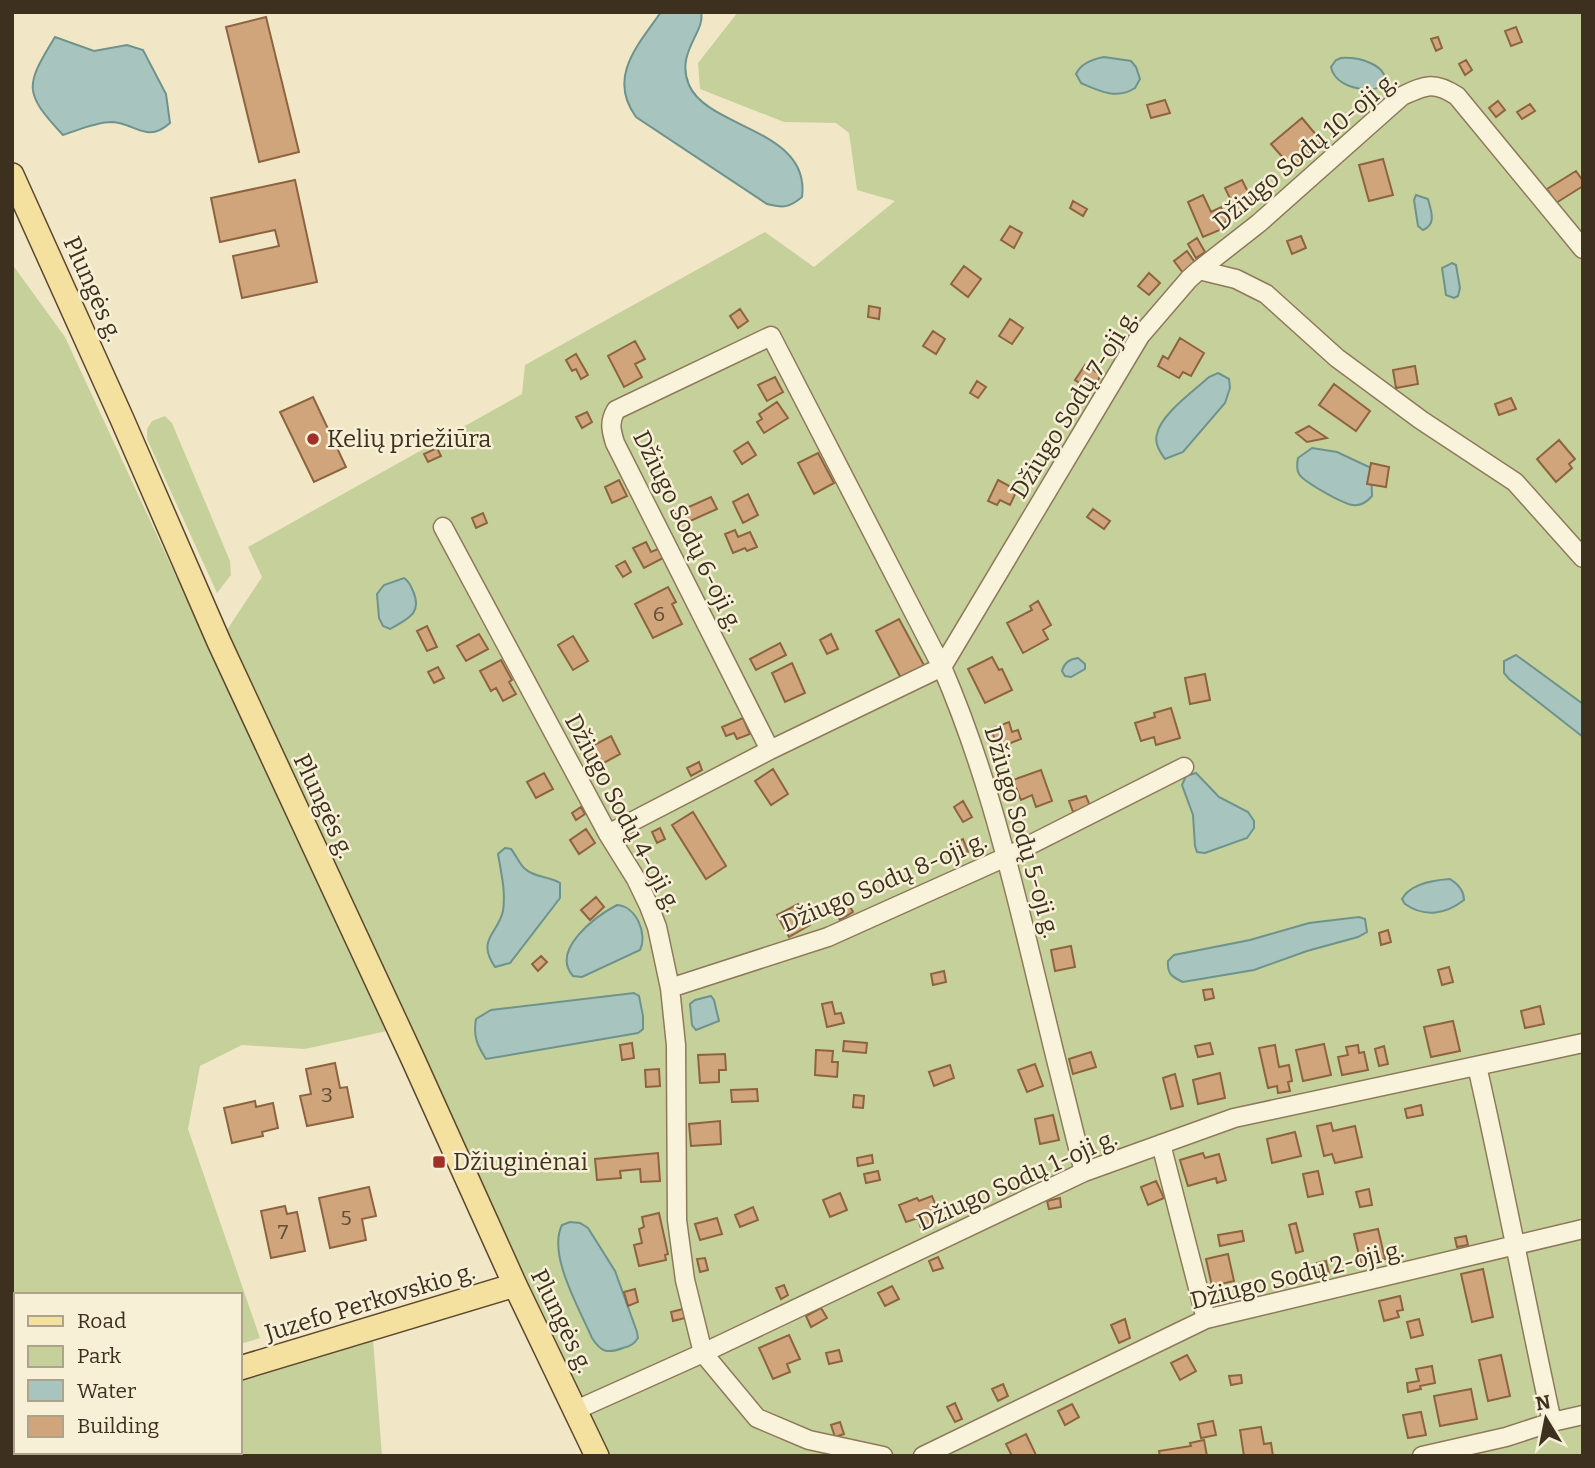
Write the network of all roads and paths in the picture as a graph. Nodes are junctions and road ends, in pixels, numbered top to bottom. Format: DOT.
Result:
graph roads {
  1 [pos="12,175"];
  2 [pos="1583,249"];
  3 [pos="1199,270"];
  4 [pos="771,336"];
  5 [pos="443,527"];
  6 [pos="1583,558"];
  7 [pos="942,667"];
  8 [pos="770,750"];
  9 [pos="1185,767"];
  10 [pos="608,834"];
  11 [pos="1006,857"];
  12 [pos="670,988"];
  13 [pos="1583,1043"];
  14 [pos="1477,1066"];
  15 [pos="1161,1144"];
  16 [pos="1084,1172"];
  17 [pos="1583,1229"];
  18 [pos="1514,1246"];
  19 [pos="515,1285"];
  20 [pos="1206,1319"];
  21 [pos="703,1353"];
  22 [pos="242,1367"];
  23 [pos="576,1410"];
  24 [pos="1583,1415"];
  25 [pos="1552,1422"];
  26 [pos="597,1456"];
  27 [pos="883,1456"];
  28 [pos="923,1456"];
  29 [pos="1422,1456"];
  1 -- 19 [label="main road, Plungės g."];
  2 -- 3 [label="street, Džiugo Sodų 10-oji g."];
  3 -- 6 [label="street"];
  3 -- 7 [label="street, Džiugo Sodų 7-oji g."];
  4 -- 7 [label="street, Džiugo Sodų 5-oji g."];
  4 -- 8 [label="street, Džiugo Sodų 6-oji g."];
  5 -- 10 [label="street, Džiugo Sodų 4-oji g."];
  7 -- 8 [label="street"];
  7 -- 11 [label="street, Džiugo Sodų 5-oji g."];
  8 -- 10 [label="street"];
  9 -- 11 [label="street, Džiugo Sodų 8-oji g."];
  10 -- 12 [label="street, Džiugo Sodų 4-oji g."];
  11 -- 12 [label="street, Džiugo Sodų 8-oji g."];
  11 -- 16 [label="street, Džiugo Sodų 5-oji g."];
  12 -- 21 [label="street, Džiugo Sodų 4-oji g."];
  13 -- 14 [label="street, Džiugo Sodų 1-oji g."];
  14 -- 15 [label="street, Džiugo Sodų 1-oji g."];
  14 -- 18 [label="street"];
  15 -- 16 [label="street, Džiugo Sodų 1-oji g."];
  15 -- 20 [label="street"];
  16 -- 21 [label="street, Džiugo Sodų 1-oji g."];
  17 -- 18 [label="street, Džiugo Sodų 2-oji g."];
  18 -- 20 [label="street, Džiugo Sodų 2-oji g."];
  18 -- 25 [label="street"];
  19 -- 22 [label="main road, Juzefo Perkovskio g."];
  19 -- 23 [label="main road, Plungės g."];
  20 -- 28 [label="street, Džiugo Sodų 2-oji g."];
  21 -- 23 [label="street, Džiugo Sodų 1-oji g."];
  21 -- 27 [label="street"];
  23 -- 26 [label="main road, Plungės g."];
  24 -- 25 [label="street"];
  25 -- 29 [label="street"];
}
